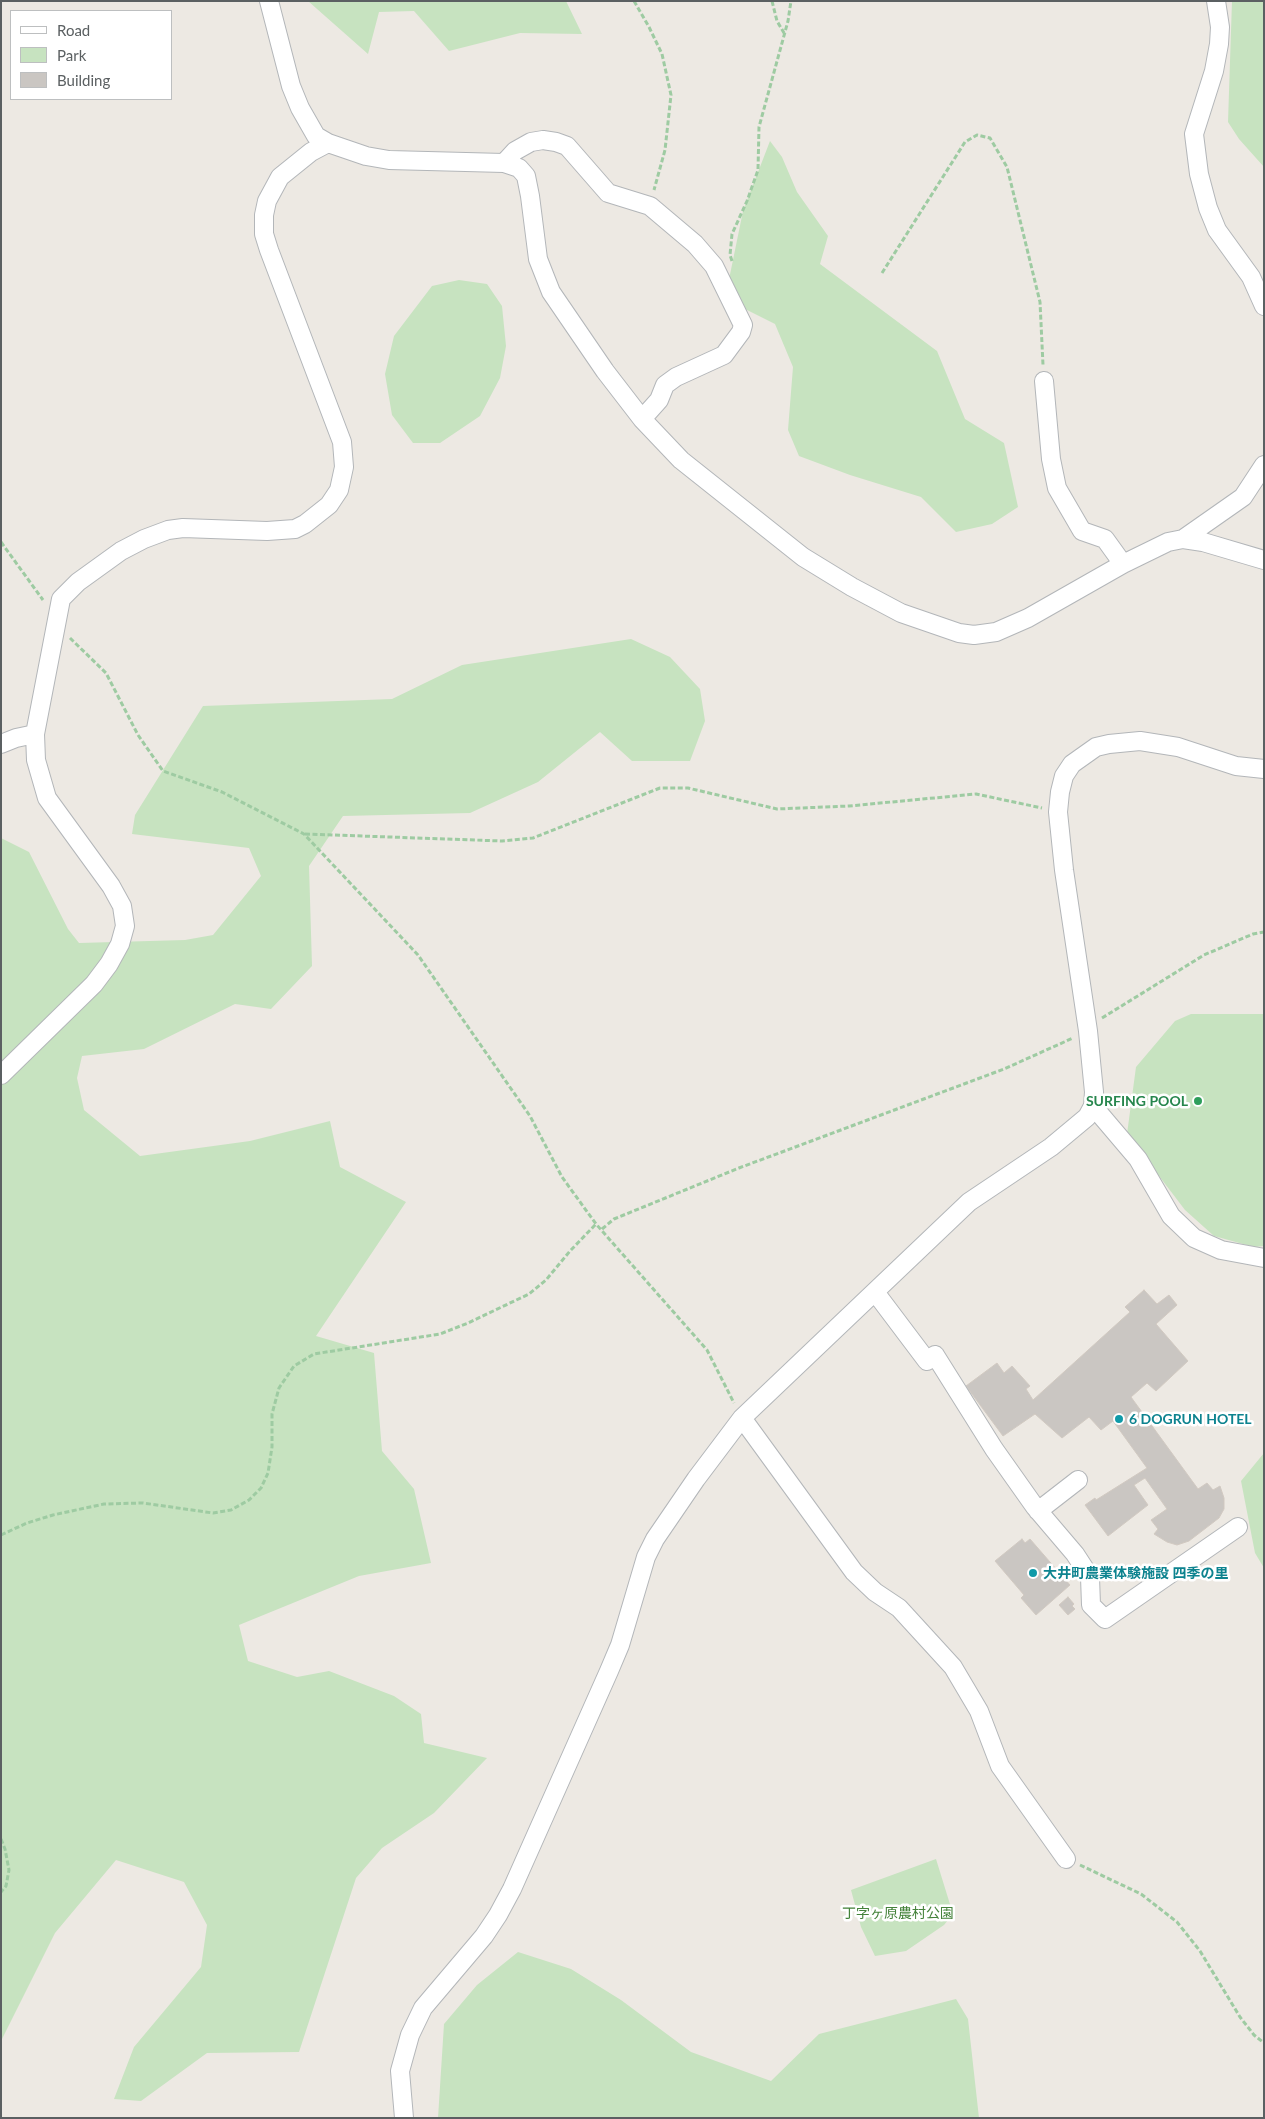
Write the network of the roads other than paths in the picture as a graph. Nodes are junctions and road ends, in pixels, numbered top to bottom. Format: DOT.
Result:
graph roads {
  1 [pos="269,1"];
  2 [pos="1216,1"];
  3 [pos="328,143"];
  4 [pos="504,164"];
  5 [pos="1264,306"];
  6 [pos="1044,381"];
  7 [pos="642,419"];
  8 [pos="1264,465"];
  9 [pos="1183,539"];
  10 [pos="1264,560"];
  11 [pos="1123,564"];
  12 [pos="34,734"];
  13 [pos="1,744"];
  14 [pos="1264,769"];
  15 [pos="1,1075"];
  16 [pos="1093,1106"];
  17 [pos="1264,1258"];
  18 [pos="875,1292"];
  19 [pos="742,1418"];
  20 [pos="1078,1480"];
  21 [pos="1038,1511"];
  22 [pos="1238,1527"];
  23 [pos="1066,1859"];
  24 [pos="404,2118"];
  1 -- 3 [label="street"];
  2 -- 5 [label="street"];
  3 -- 4 [label="street"];
  3 -- 12 [label="street"];
  4 -- 7 [label="street"];
  4 -- 7 [label="street"];
  6 -- 11 [label="street"];
  7 -- 11 [label="street"];
  8 -- 9 [label="street"];
  9 -- 10 [label="street"];
  9 -- 11 [label="street"];
  12 -- 13 [label="street"];
  12 -- 15 [label="street"];
  14 -- 16 [label="street"];
  16 -- 17 [label="street"];
  16 -- 18 [label="street"];
  18 -- 19 [label="street"];
  18 -- 21 [label="street"];
  19 -- 23 [label="street"];
  19 -- 24 [label="street"];
  20 -- 21 [label="street"];
  21 -- 22 [label="street"];
}
